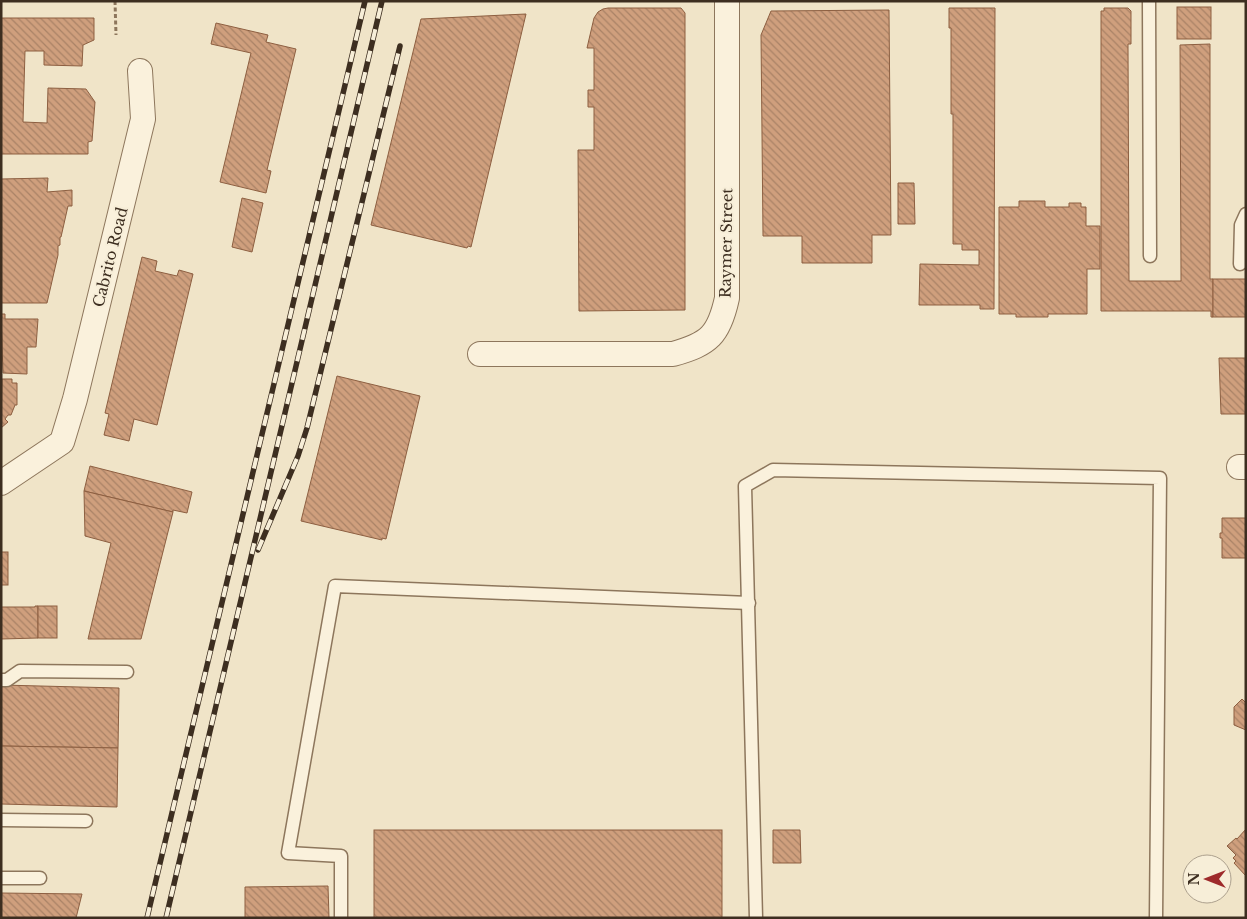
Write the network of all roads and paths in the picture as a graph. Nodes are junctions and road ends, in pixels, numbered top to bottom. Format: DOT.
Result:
graph roads {
  1 [pos="114,1"];
  2 [pos="727,1"];
  3 [pos="1150,1"];
  4 [pos="116,35"];
  5 [pos="140,71"];
  6 [pos="1246,214"];
  7 [pos="1150,256"];
  8 [pos="1240,264"];
  9 [pos="480,354"];
  10 [pos="1,483"];
  11 [pos="749,603"];
  12 [pos="127,672"];
  13 [pos="1,680"];
  14 [pos="1,820"];
  15 [pos="86,820"];
  16 [pos="1,878"];
  17 [pos="40,878"];
  18 [pos="341,918"];
  19 [pos="756,918"];
  20 [pos="1156,918"];
  1 -- 4 [label="path"];
  2 -- 9 [label="street, Raymer Street"];
  3 -- 7 [label="lane"];
  5 -- 10 [label="street, Cabrito Road"];
  6 -- 8 [label="lane"];
  11 -- 18 [label="lane"];
  11 -- 19 [label="lane"];
  11 -- 20 [label="lane"];
  12 -- 13 [label="lane"];
  14 -- 15 [label="lane"];
  16 -- 17 [label="lane"];
}
